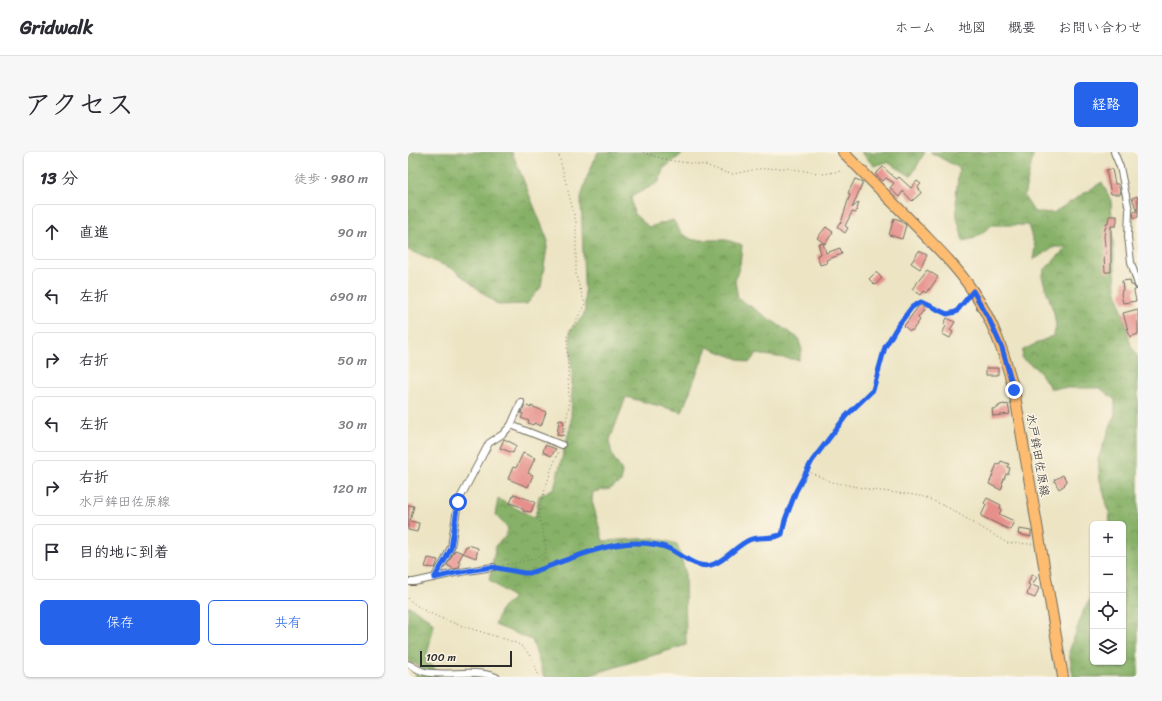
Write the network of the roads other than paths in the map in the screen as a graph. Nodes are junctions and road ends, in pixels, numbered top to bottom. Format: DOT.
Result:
graph roads {
  1 [pos="844,152"];
  2 [pos="1114,152"];
  3 [pos="1138,285"];
  4 [pos="521,402"];
  5 [pos="511,425"];
  6 [pos="562,445"];
  7 [pos="492,567"];
  8 [pos="434,578"];
  9 [pos="408,582"];
  10 [pos="408,664"];
  11 [pos="496,677"];
  12 [pos="1063,677"];
  1 -- 12 [label="main road, 水戸鉾田佐原線"];
  2 -- 3 [label="street"];
  4 -- 5 [label="street"];
  5 -- 6 [label="street"];
  5 -- 8 [label="street"];
  7 -- 8 [label="street"];
  8 -- 9 [label="street"];
  10 -- 11 [label="street"];
}
